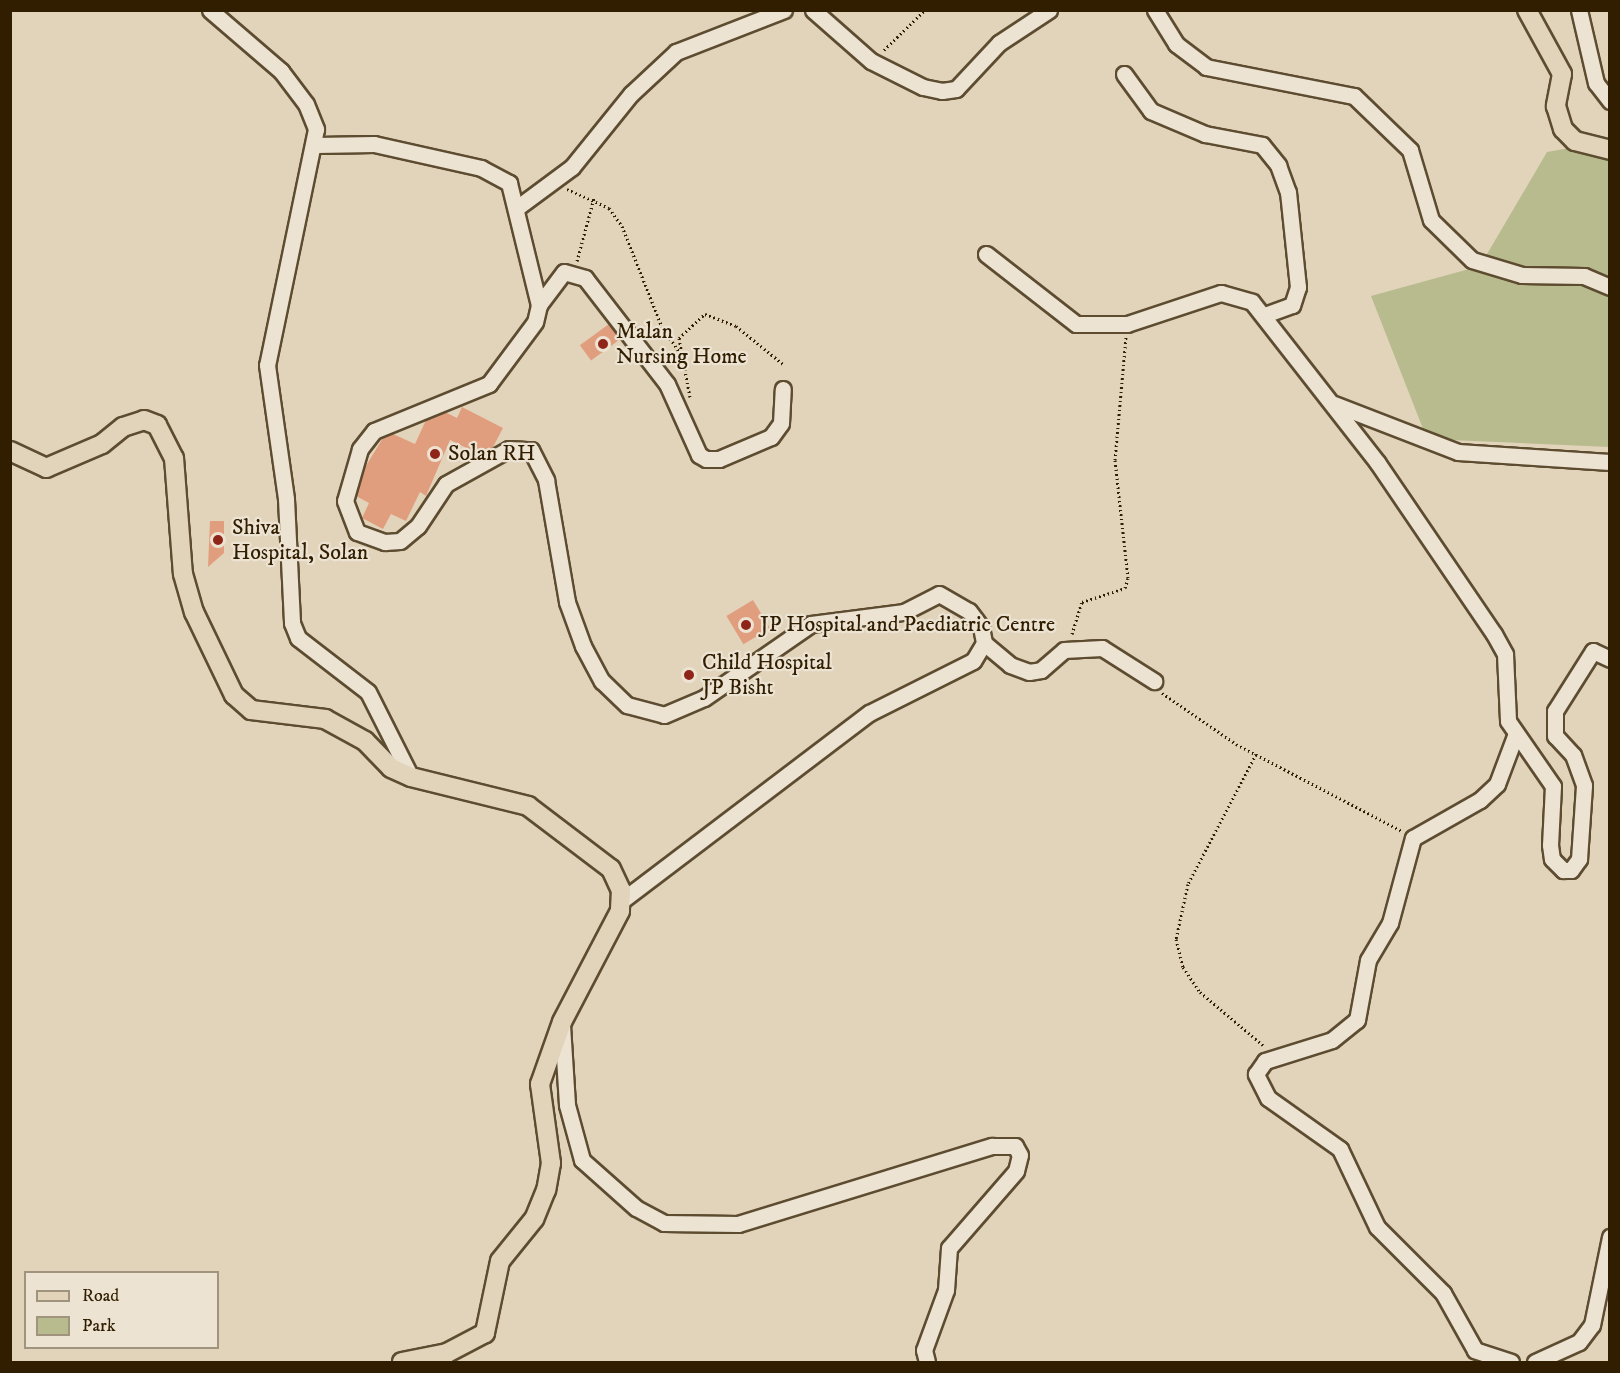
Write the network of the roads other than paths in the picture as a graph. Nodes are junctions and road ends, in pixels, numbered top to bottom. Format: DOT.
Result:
graph roads {
  1 [pos="210,10"];
  2 [pos="784,10"];
  3 [pos="813,10"];
  4 [pos="1049,10"];
  5 [pos="1155,10"];
  6 [pos="1527,10"];
  7 [pos="1579,10"];
  8 [pos="1124,74"];
  9 [pos="1610,102"];
  10 [pos="316,145"];
  11 [pos="1610,150"];
  12 [pos="518,207"];
  13 [pos="986,254"];
  14 [pos="1610,287"];
  15 [pos="539,305"];
  16 [pos="1264,315"];
  17 [pos="783,389"];
  18 [pos="1332,403"];
  19 [pos="10,452"];
  20 [pos="1610,462"];
  21 [pos="984,643"];
  22 [pos="1610,659"];
  23 [pos="1154,681"];
  24 [pos="1515,736"];
  25 [pos="411,777"];
  26 [pos="620,902"];
  27 [pos="562,1022"];
  28 [pos="1610,1237"];
  29 [pos="1478,1358"];
  30 [pos="402,1362"];
  31 [pos="927,1362"];
  32 [pos="1510,1362"];
  33 [pos="1535,1362"];
  1 -- 10 [label="street"];
  2 -- 12 [label="street"];
  3 -- 4 [label="street"];
  5 -- 14 [label="street"];
  6 -- 11 [label="main road"];
  7 -- 9 [label="street"];
  8 -- 16 [label="street"];
  10 -- 12 [label="street"];
  10 -- 25 [label="street"];
  12 -- 15 [label="street"];
  13 -- 16 [label="street"];
  15 -- 17 [label="street"];
  15 -- 21 [label="street"];
  16 -- 18 [label="street"];
  18 -- 20 [label="street"];
  18 -- 24 [label="street"];
  19 -- 25 [label="main road"];
  21 -- 23 [label="street"];
  21 -- 26 [label="street"];
  22 -- 24 [label="street"];
  24 -- 29 [label="street"];
  25 -- 26 [label="main road"];
  26 -- 27 [label="main road"];
  27 -- 30 [label="main road"];
  27 -- 31 [label="street"];
  28 -- 33 [label="street"];
  29 -- 32 [label="street"];
}
